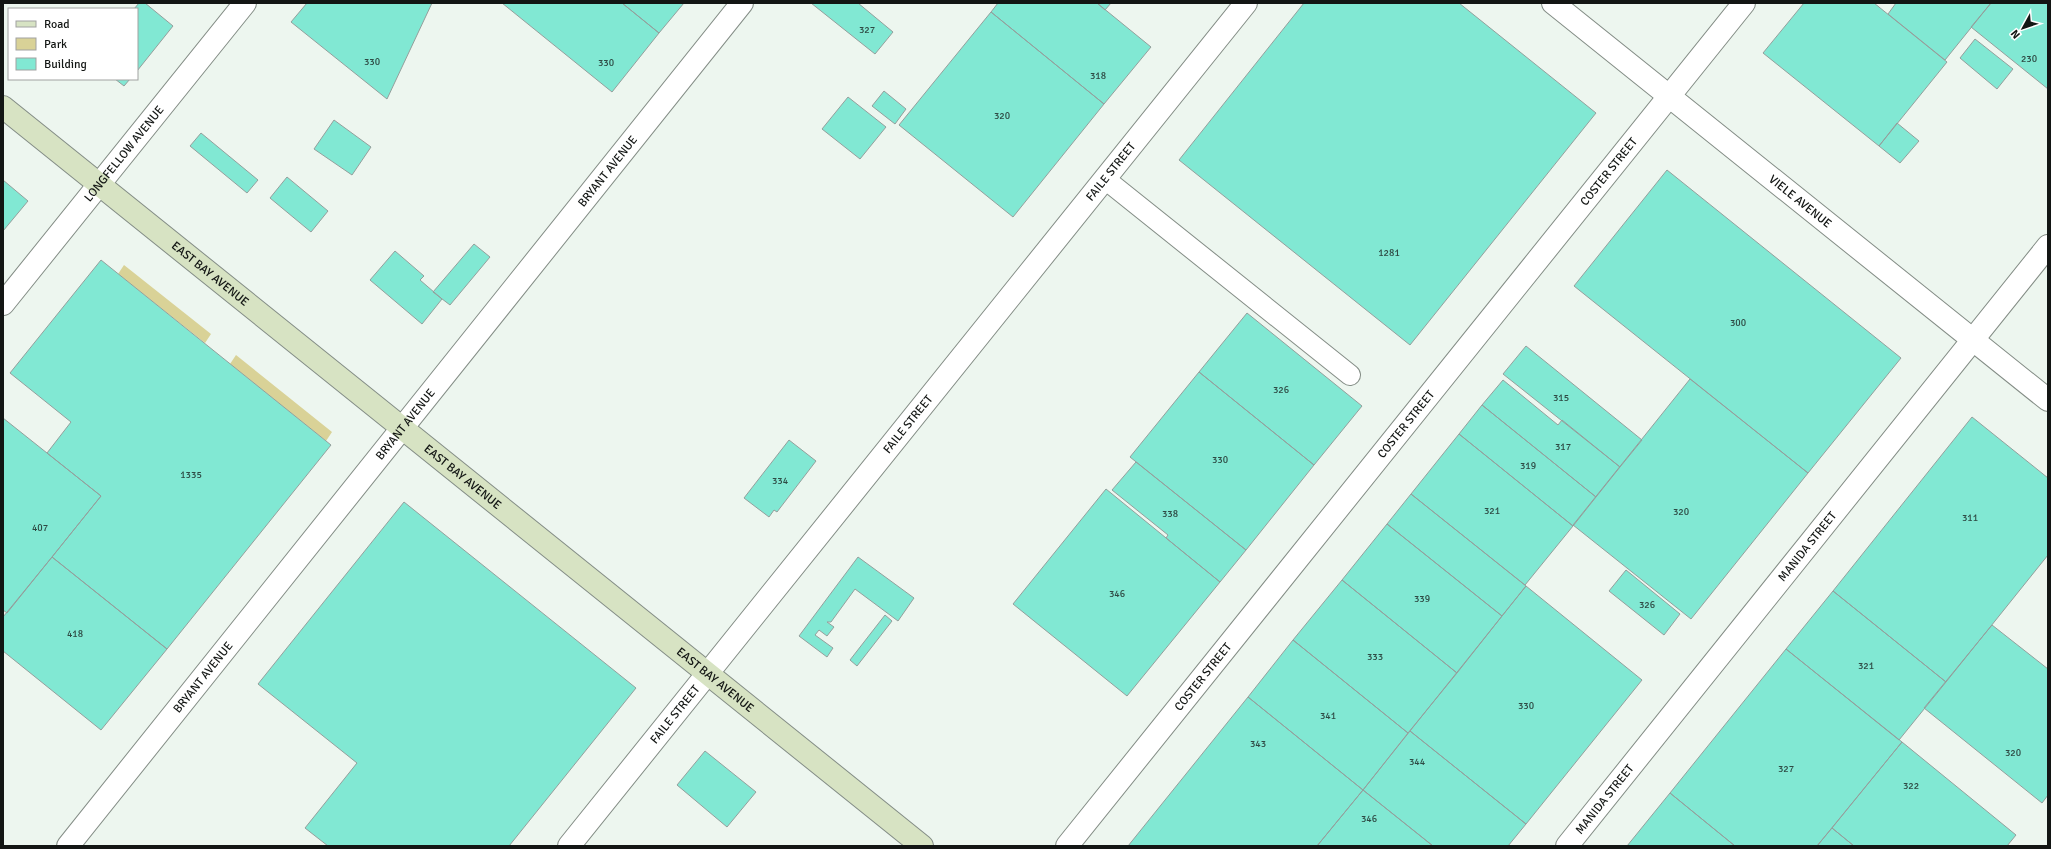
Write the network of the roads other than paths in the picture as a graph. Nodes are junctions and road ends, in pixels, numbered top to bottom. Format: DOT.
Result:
graph roads {
  1 [pos="245,3"];
  2 [pos="742,3"];
  3 [pos="1246,3"];
  4 [pos="1552,3"];
  5 [pos="1744,3"];
  6 [pos="1670,97"];
  7 [pos="3,108"];
  8 [pos="1105,179"];
  9 [pos="99,186"];
  10 [pos="2048,246"];
  11 [pos="3,304"];
  12 [pos="1973,340"];
  13 [pos="1350,375"];
  14 [pos="2048,400"];
  15 [pos="403,428"];
  16 [pos="707,674"];
  17 [pos="68,846"];
  18 [pos="569,846"];
  19 [pos="922,846"];
  20 [pos="1067,846"];
  21 [pos="1567,846"];
  1 -- 9 [label="street, LONGFELLOW AVENUE"];
  2 -- 15 [label="street, BRYANT AVENUE"];
  3 -- 8 [label="street, FAILE STREET"];
  4 -- 6 [label="street, VIELE AVENUE"];
  5 -- 6 [label="street, COSTER STREET"];
  6 -- 12 [label="street, VIELE AVENUE"];
  6 -- 20 [label="street, COSTER STREET"];
  7 -- 9 [label="main road, EAST BAY AVENUE"];
  8 -- 13 [label="lane"];
  8 -- 16 [label="street, FAILE STREET"];
  9 -- 11 [label="street, LONGFELLOW AVENUE"];
  9 -- 15 [label="main road, EAST BAY AVENUE"];
  10 -- 12 [label="street, MANIDA STREET"];
  12 -- 14 [label="street, VIELE AVENUE"];
  12 -- 21 [label="street, MANIDA STREET"];
  15 -- 16 [label="main road, EAST BAY AVENUE"];
  15 -- 17 [label="street, BRYANT AVENUE"];
  16 -- 18 [label="street, FAILE STREET"];
  16 -- 19 [label="main road, EAST BAY AVENUE"];
}
